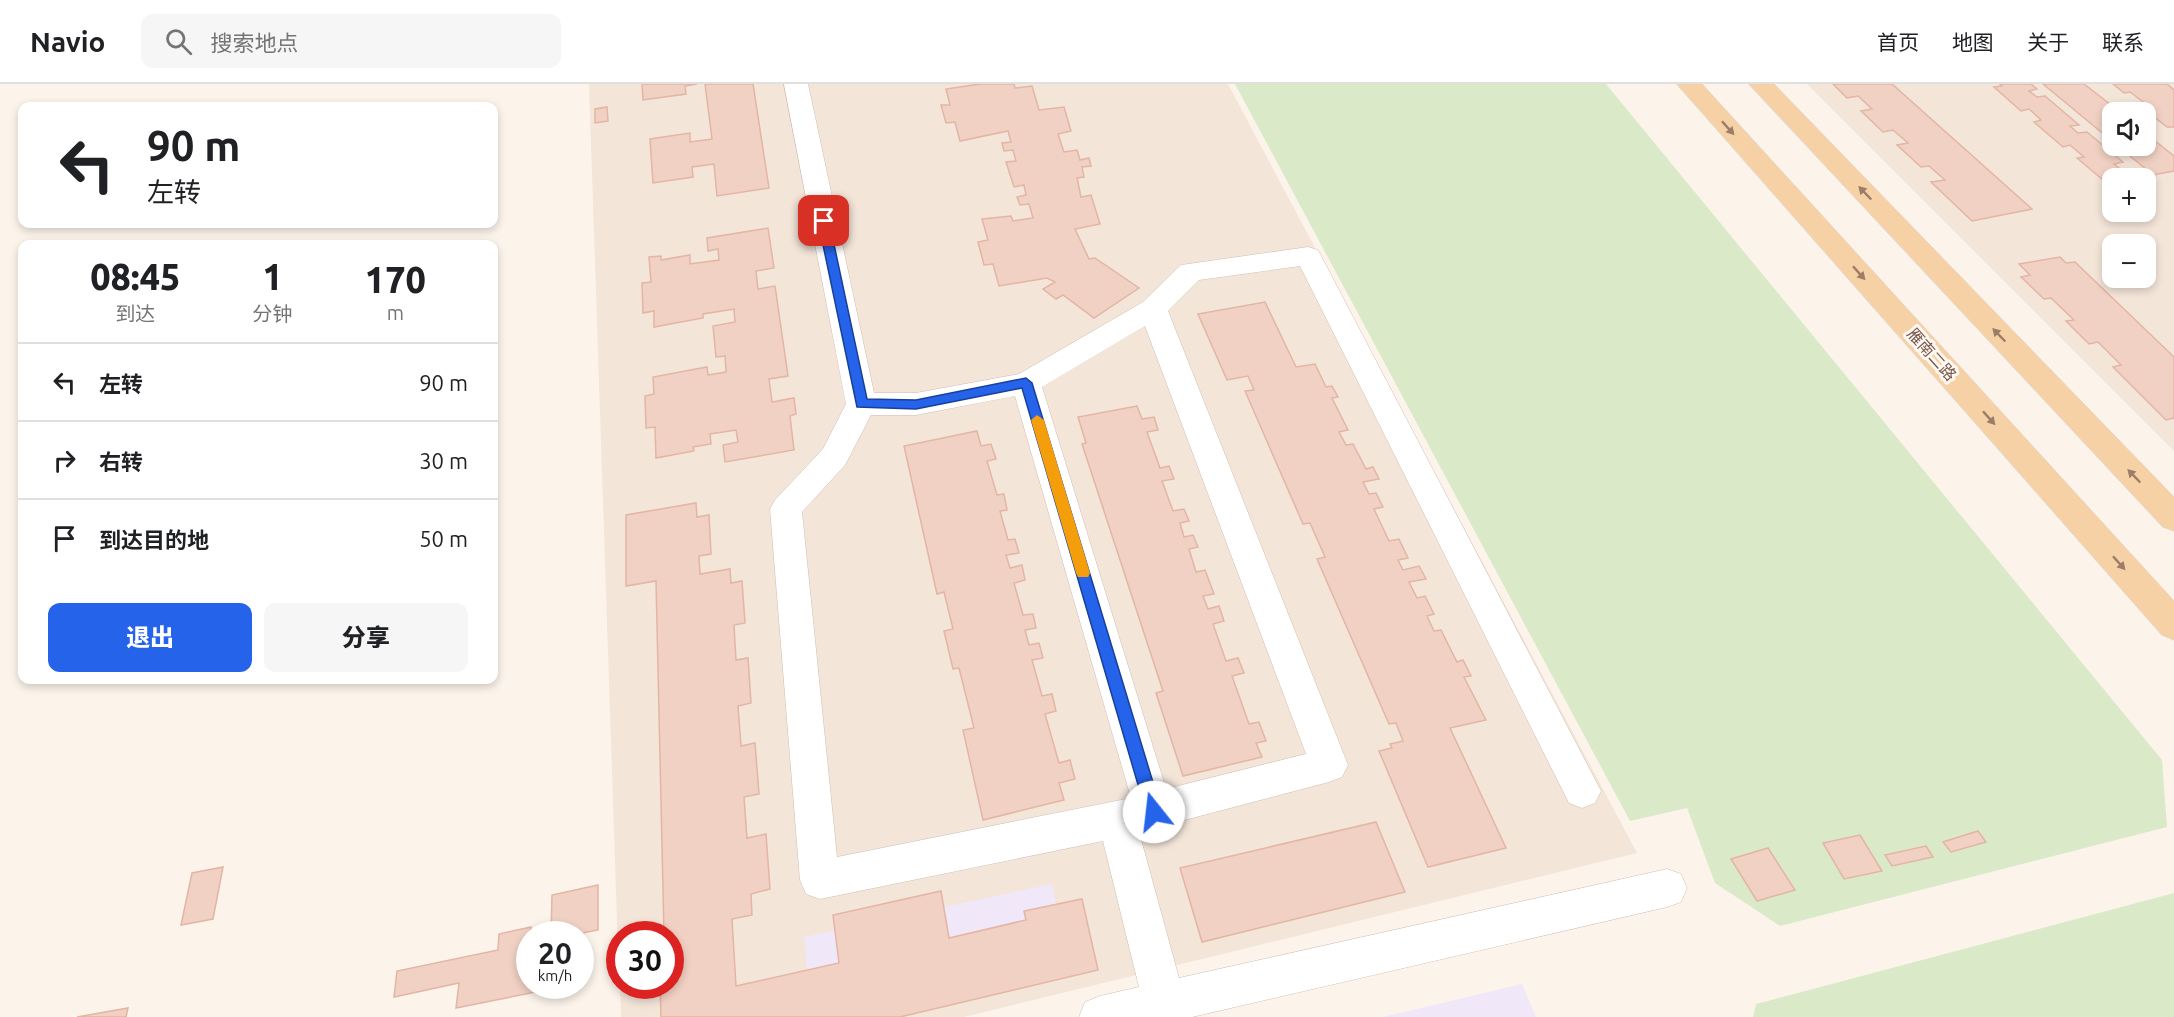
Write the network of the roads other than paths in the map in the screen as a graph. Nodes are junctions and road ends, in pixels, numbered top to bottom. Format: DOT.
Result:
graph roads {
  1 [pos="796,84"];
  2 [pos="1689,84"];
  3 [pos="1761,84"];
  4 [pos="1153,309"];
  5 [pos="1026,383"];
  6 [pos="861,404"];
  7 [pos="2174,518"];
  8 [pos="2174,625"];
  9 [pos="1582,791"];
  10 [pos="1154,812"];
  11 [pos="1117,820"];
  12 [pos="1667,888"];
  13 [pos="1164,1002"];
  14 [pos="1100,1017"];
  1 -- 6 [label="street"];
  2 -- 8 [label="main road, 雁南二路, one-way"];
  7 -- 3 [label="main road, one-way"];
  4 -- 5 [label="street"];
  4 -- 9 [label="street"];
  4 -- 10 [label="street"];
  5 -- 6 [label="street"];
  5 -- 10 [label="street"];
  6 -- 11 [label="street"];
  10 -- 11 [label="street"];
  11 -- 13 [label="street"];
  12 -- 13 [label="street"];
  13 -- 14 [label="street"];
}
